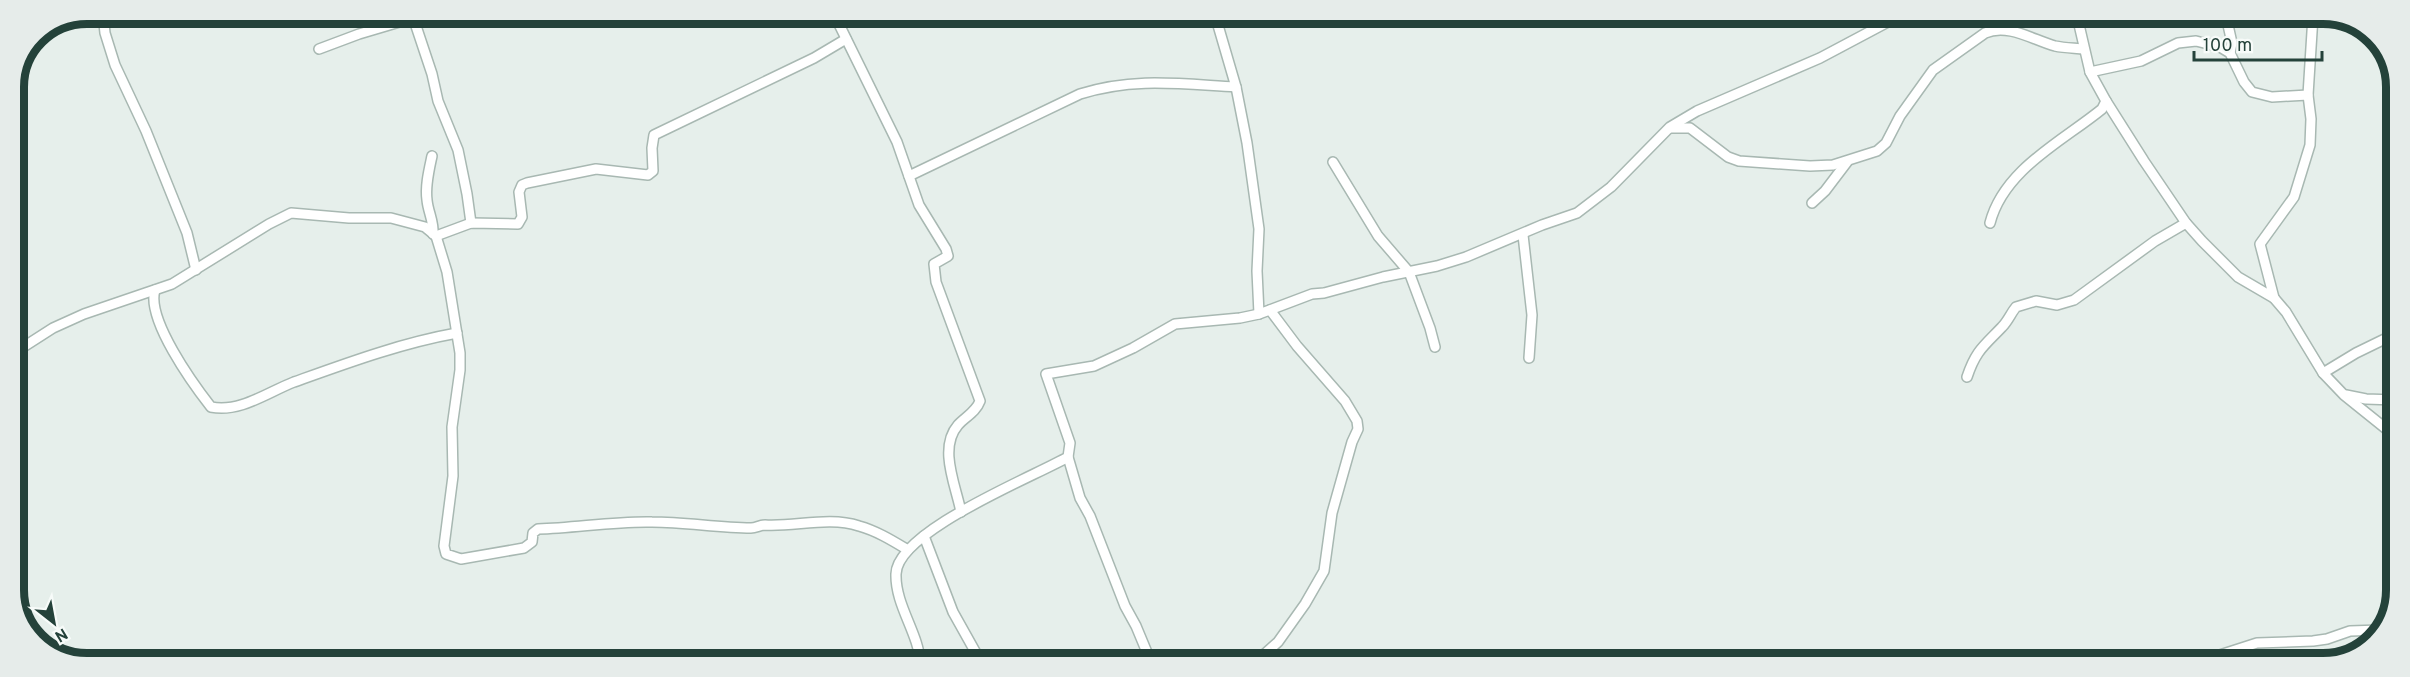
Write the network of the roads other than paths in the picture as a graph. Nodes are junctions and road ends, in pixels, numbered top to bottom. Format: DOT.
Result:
graph roads {
  1 [pos="104,24"];
  2 [pos="388,24"];
  3 [pos="415,24"];
  4 [pos="839,24"];
  5 [pos="1218,24"];
  6 [pos="1883,24"];
  7 [pos="2079,24"];
  8 [pos="2228,24"];
  9 [pos="2312,24"];
  10 [pos="846,39"];
  11 [pos="319,49"];
  12 [pos="2084,49"];
  13 [pos="2230,53"];
  14 [pos="2090,72"];
  15 [pos="1236,87"];
  16 [pos="2308,95"];
  17 [pos="2106,101"];
  18 [pos="1670,128"];
  19 [pos="432,156"];
  20 [pos="1333,162"];
  21 [pos="1847,162"];
  22 [pos="909,176"];
  23 [pos="1812,204"];
  24 [pos="1990,222"];
  25 [pos="2186,222"];
  26 [pos="471,223"];
  27 [pos="435,235"];
  28 [pos="1523,235"];
  29 [pos="196,270"];
  30 [pos="1409,272"];
  31 [pos="155,290"];
  32 [pos="2274,298"];
  33 [pos="1270,310"];
  34 [pos="1259,314"];
  35 [pos="457,333"];
  36 [pos="2386,338"];
  37 [pos="24,346"];
  38 [pos="1435,347"];
  39 [pos="1529,358"];
  40 [pos="2323,373"];
  41 [pos="1967,377"];
  42 [pos="2344,395"];
  43 [pos="2386,400"];
  44 [pos="2386,429"];
  45 [pos="1068,457"];
  46 [pos="961,512"];
  47 [pos="924,536"];
  48 [pos="908,550"];
  49 [pos="2371,630"];
  50 [pos="917,653"];
  51 [pos="976,653"];
  52 [pos="1147,653"];
  53 [pos="1265,653"];
  54 [pos="2226,653"];
  1 -- 29 [label="street"];
  2 -- 11 [label="street"];
  3 -- 26 [label="street"];
  4 -- 10 [label="street"];
  5 -- 15 [label="street"];
  6 -- 18 [label="street"];
  7 -- 12 [label="street"];
  8 -- 13 [label="street"];
  9 -- 16 [label="street"];
  10 -- 22 [label="street"];
  10 -- 26 [label="street"];
  12 -- 14 [label="street"];
  12 -- 21 [label="street"];
  13 -- 14 [label="street"];
  13 -- 16 [label="street"];
  14 -- 17 [label="street"];
  15 -- 22 [label="street"];
  15 -- 34 [label="street"];
  16 -- 32 [label="street"];
  17 -- 24 [label="street"];
  17 -- 25 [label="street"];
  18 -- 21 [label="street"];
  18 -- 28 [label="street"];
  19 -- 27 [label="street"];
  20 -- 30 [label="street"];
  21 -- 23 [label="street"];
  22 -- 46 [label="street"];
  25 -- 32 [label="street"];
  25 -- 41 [label="street"];
  26 -- 27 [label="street"];
  27 -- 29 [label="street"];
  27 -- 35 [label="street"];
  28 -- 30 [label="street"];
  28 -- 39 [label="street"];
  29 -- 31 [label="street"];
  30 -- 33 [label="street"];
  30 -- 38 [label="street"];
  31 -- 35 [label="street"];
  31 -- 37 [label="street"];
  32 -- 40 [label="street"];
  33 -- 34 [label="street"];
  33 -- 53 [label="street"];
  34 -- 45 [label="street"];
  35 -- 48 [label="street"];
  36 -- 40 [label="street"];
  40 -- 42 [label="street"];
  42 -- 43 [label="street"];
  42 -- 44 [label="street"];
  45 -- 46 [label="street"];
  45 -- 52 [label="street"];
  46 -- 47 [label="street"];
  47 -- 48 [label="street"];
  47 -- 51 [label="street"];
  48 -- 50 [label="street"];
  49 -- 54 [label="street"];
}
